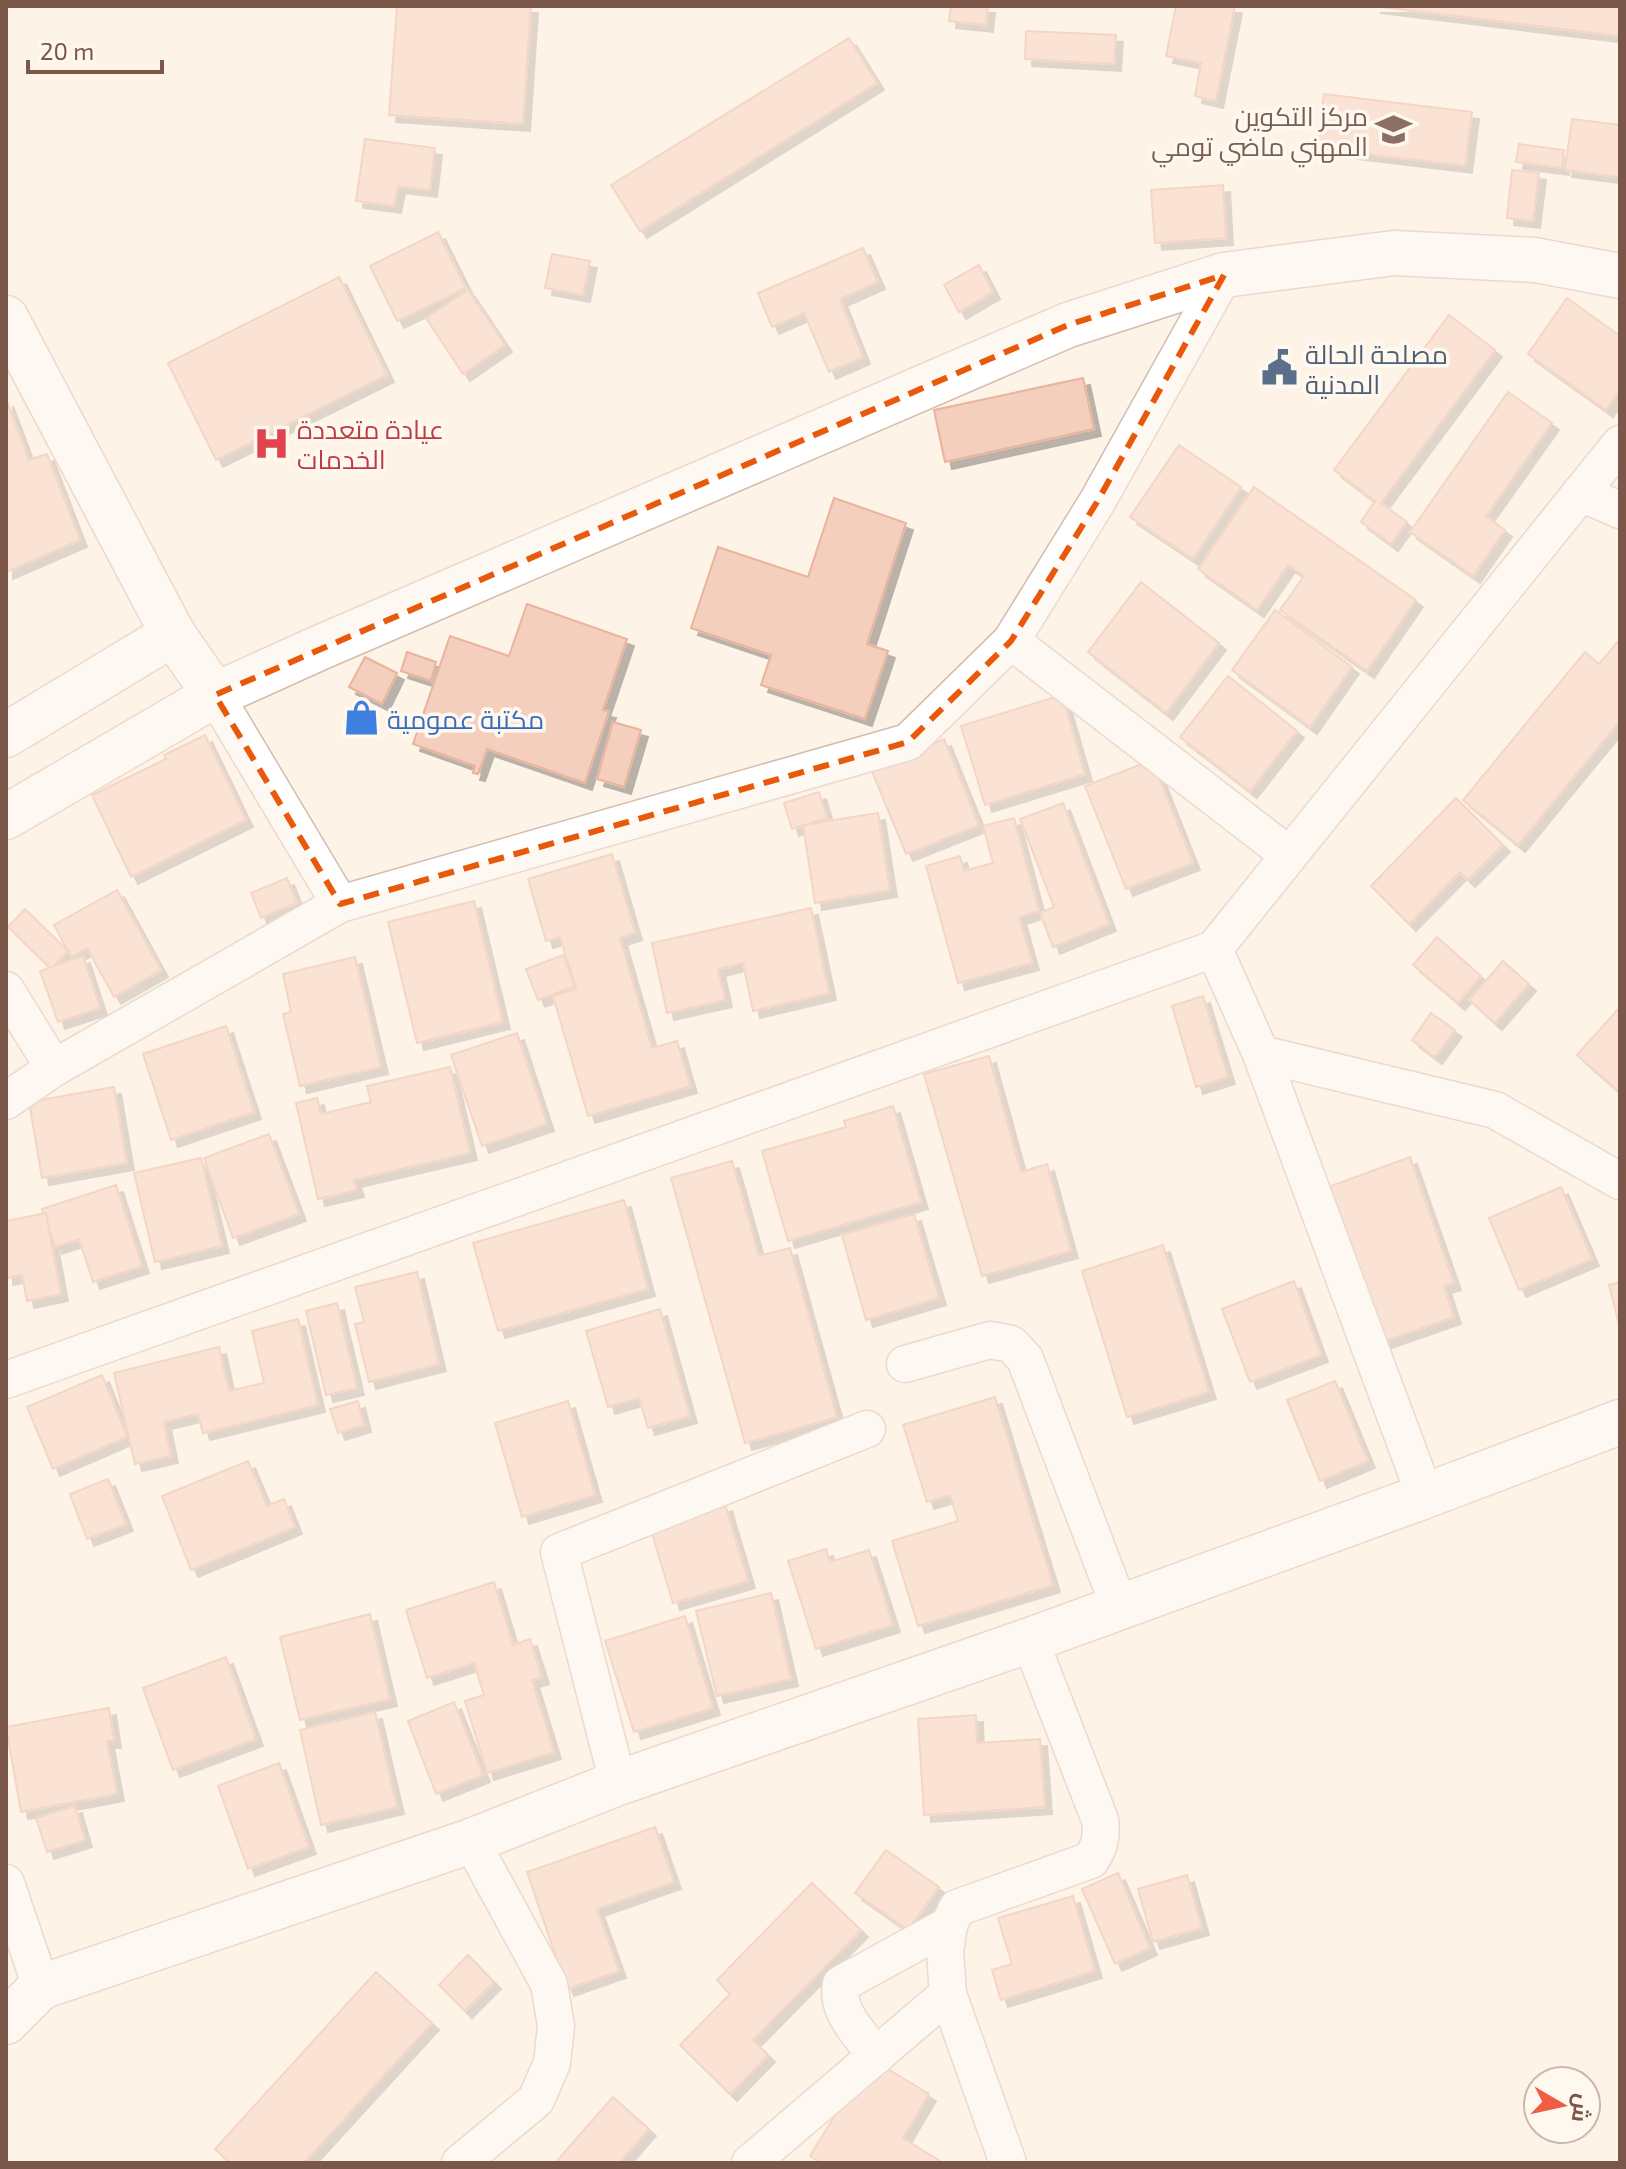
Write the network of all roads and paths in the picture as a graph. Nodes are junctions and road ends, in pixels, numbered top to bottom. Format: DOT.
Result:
graph roads {
  1 [pos="1224,275"];
  2 [pos="1620,276"];
  3 [pos="6,318"];
  4 [pos="1620,444"];
  5 [pos="1580,493"];
  6 [pos="1620,510"];
  7 [pos="173,634"];
  8 [pos="1011,641"];
  9 [pos="215,695"];
  10 [pos="6,735"];
  11 [pos="6,817"];
  12 [pos="1289,855"];
  13 [pos="340,904"];
  14 [pos="1214,949"];
  15 [pos="6,990"];
  16 [pos="1261,1054"];
  17 [pos="54,1068"];
  18 [pos="6,1101"];
  19 [pos="1620,1181"];
  20 [pos="905,1364"];
  21 [pos="6,1380"];
  22 [pos="1620,1422"];
  23 [pos="867,1429"];
  24 [pos="1425,1496"];
  25 [pos="1119,1606"];
  26 [pos="1030,1640"];
  27 [pos="618,1783"];
  28 [pos="471,1841"];
  29 [pos="6,1883"];
  30 [pos="949,1925"];
  31 [pos="41,1987"];
  32 [pos="948,1994"];
  33 [pos="6,2022"];
  34 [pos="876,2056"];
  35 [pos="460,2163"];
  36 [pos="750,2163"];
  37 [pos="1008,2163"];
  1 -- 2 [label="street"];
  1 -- 8 [label="street"];
  1 -- 9 [label="street"];
  3 -- 7 [label="street"];
  4 -- 5 [label="street"];
  5 -- 6 [label="street"];
  5 -- 12 [label="street"];
  7 -- 9 [label="street"];
  7 -- 10 [label="street"];
  8 -- 12 [label="street"];
  8 -- 13 [label="street"];
  9 -- 11 [label="street"];
  9 -- 13 [label="street"];
  12 -- 14 [label="street"];
  13 -- 17 [label="street"];
  14 -- 16 [label="street"];
  14 -- 21 [label="street"];
  15 -- 17 [label="street"];
  16 -- 19 [label="street"];
  16 -- 24 [label="street"];
  17 -- 18 [label="street"];
  20 -- 25 [label="street"];
  22 -- 24 [label="street"];
  23 -- 27 [label="street"];
  24 -- 25 [label="street"];
  25 -- 26 [label="street"];
  26 -- 27 [label="street"];
  26 -- 30 [label="street"];
  27 -- 28 [label="street"];
  28 -- 31 [label="street"];
  28 -- 35 [label="street"];
  29 -- 31 [label="street"];
  30 -- 32 [label="street"];
  30 -- 34 [label="street"];
  31 -- 33 [label="street"];
  32 -- 34 [label="street"];
  32 -- 37 [label="street"];
  34 -- 36 [label="street"];
}
